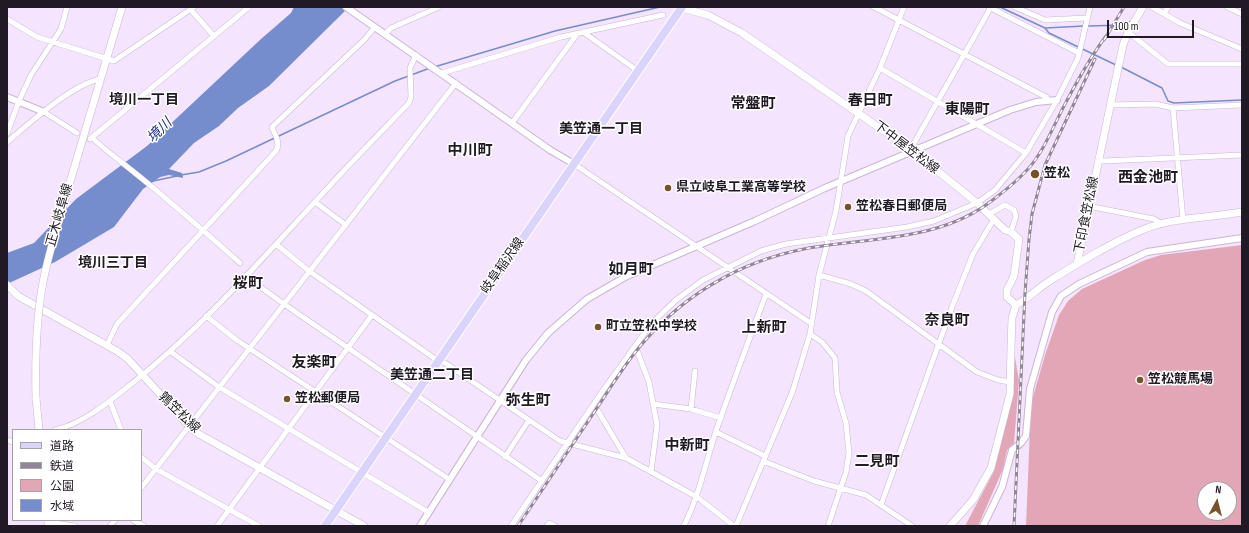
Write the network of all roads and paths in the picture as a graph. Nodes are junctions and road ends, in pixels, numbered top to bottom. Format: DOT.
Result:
graph roads {
  1 [pos="67,7"];
  2 [pos="122,7"];
  3 [pos="249,7"];
  4 [pos="440,7"];
  5 [pos="682,7"];
  6 [pos="874,7"];
  7 [pos="904,7"];
  8 [pos="990,7"];
  9 [pos="1015,7"];
  10 [pos="1090,7"];
  11 [pos="1143,7"];
  12 [pos="1152,7"];
  13 [pos="1168,7"];
  14 [pos="1227,7"];
  15 [pos="192,9"];
  16 [pos="348,9"];
  17 [pos="1164,14"];
  18 [pos="1242,14"];
  19 [pos="663,15"];
  20 [pos="1087,18"];
  21 [pos="7,19"];
  22 [pos="899,20"];
  23 [pos="375,27"];
  24 [pos="1128,32"];
  25 [pos="580,33"];
  26 [pos="385,34"];
  27 [pos="213,36"];
  28 [pos="52,42"];
  29 [pos="1242,49"];
  30 [pos="1079,53"];
  31 [pos="965,54"];
  32 [pos="416,56"];
  33 [pos="107,59"];
  34 [pos="1242,64"];
  35 [pos="880,68"];
  36 [pos="638,71"];
  37 [pos="441,72"];
  38 [pos="99,79"];
  39 [pos="456,83"];
  40 [pos="7,97"];
  41 [pos="1048,100"];
  42 [pos="1057,100"];
  43 [pos="19,101"];
  44 [pos="938,101"];
  45 [pos="1110,105"];
  46 [pos="1242,105"];
  47 [pos="1173,108"];
  48 [pos="44,112"];
  49 [pos="858,113"];
  50 [pos="512,123"];
  51 [pos="976,124"];
  52 [pos="7,133"];
  53 [pos="77,133"];
  54 [pos="7,142"];
  55 [pos="913,151"];
  56 [pos="1026,153"];
  57 [pos="1242,155"];
  58 [pos="1178,158"];
  59 [pos="1098,160"];
  60 [pos="574,164"];
  61 [pos="839,183"];
  62 [pos="315,202"];
  63 [pos="977,203"];
  64 [pos="1088,206"];
  65 [pos="1242,212"];
  66 [pos="991,217"];
  67 [pos="1183,220"];
  68 [pos="1162,224"];
  69 [pos="346,225"];
  70 [pos="204,231"];
  71 [pos="1011,232"];
  72 [pos="829,238"];
  73 [pos="1242,238"];
  74 [pos="276,244"];
  75 [pos="695,246"];
  76 [pos="240,263"];
  77 [pos="1077,264"];
  78 [pos="726,268"];
  79 [pos="309,271"];
  80 [pos="819,275"];
  81 [pos="245,276"];
  82 [pos="7,285"];
  83 [pos="766,294"];
  84 [pos="284,304"];
  85 [pos="1016,305"];
  86 [pos="372,315"];
  87 [pos="206,316"];
  88 [pos="812,324"];
  89 [pos="810,334"];
  90 [pos="938,343"];
  91 [pos="107,345"];
  92 [pos="249,349"];
  93 [pos="348,349"];
  94 [pos="171,352"];
  95 [pos="638,353"];
  96 [pos="439,360"];
  97 [pos="695,371"];
  98 [pos="143,376"];
  99 [pos="1010,382"];
  100 [pos="219,387"];
  101 [pos="316,392"];
  102 [pos="415,395"];
  103 [pos="499,400"];
  104 [pos="110,401"];
  105 [pos="653,404"];
  106 [pos="691,409"];
  107 [pos="598,411"];
  108 [pos="721,418"];
  109 [pos="529,420"];
  110 [pos="189,426"];
  111 [pos="290,428"];
  112 [pos="39,429"];
  113 [pos="59,429"];
  114 [pos="121,429"];
  115 [pos="716,432"];
  116 [pos="386,437"];
  117 [pos="476,437"];
  118 [pos="566,444"];
  119 [pos="505,457"];
  120 [pos="142,458"];
  121 [pos="626,458"];
  122 [pos="764,459"];
  123 [pos="261,468"];
  124 [pos="156,469"];
  125 [pos="362,472"];
  126 [pos="651,472"];
  127 [pos="450,479"];
  128 [pos="542,481"];
  129 [pos="142,487"];
  130 [pos="840,488"];
  131 [pos="697,497"];
  132 [pos="881,505"];
  133 [pos="229,509"];
  134 [pos="336,510"];
  135 [pos="428,512"];
  136 [pos="135,521"];
  137 [pos="48,523"];
  138 [pos="75,526"];
  139 [pos="144,526"];
  140 [pos="217,526"];
  141 [pos="259,526"];
  142 [pos="325,526"];
  143 [pos="364,526"];
  144 [pos="420,526"];
  145 [pos="511,526"];
  146 [pos="547,526"];
  147 [pos="555,526"];
  148 [pos="684,526"];
  149 [pos="735,526"];
  150 [pos="828,526"];
  151 [pos="912,526"];
  152 [pos="950,526"];
  153 [pos="984,526"];
  1 -- 28 [label="street"];
  2 -- 33 [label="main road, 正木岐阜線"];
  3 -- 27 [label="street"];
  4 -- 26 [label="street"];
  5 -- 36 [label="main road, 岐阜稲沢線"];
  5 -- 49 [label="main road, 下中屋笠松線"];
  6 -- 22 [label="street"];
  7 -- 22 [label="street"];
  8 -- 30 [label="street"];
  8 -- 31 [label="street"];
  9 -- 20 [label="street"];
  10 -- 20 [label="street"];
  11 -- 24 [label="main road, 下印食笠松線"];
  12 -- 17 [label="street"];
  13 -- 17 [label="street"];
  14 -- 18 [label="street"];
  15 -- 27 [label="street"];
  15 -- 33 [label="street"];
  16 -- 23 [label="street"];
  17 -- 29 [label="street"];
  19 -- 25 [label="street"];
  20 -- 30 [label="street"];
  21 -- 28 [label="street"];
  22 -- 31 [label="street"];
  22 -- 35 [label="street"];
  23 -- 26 [label="street"];
  23 -- 70 [label="street"];
  24 -- 34 [label="street"];
  24 -- 45 [label="main road, 下印食笠松線"];
  25 -- 36 [label="street"];
  25 -- 37 [label="street"];
  25 -- 50 [label="street"];
  26 -- 32 [label="street"];
  27 -- 70 [label="street"];
  28 -- 33 [label="street"];
  28 -- 43 [label="street"];
  30 -- 42 [label="street"];
  31 -- 41 [label="street"];
  31 -- 44 [label="street"];
  32 -- 37 [label="street"];
  32 -- 62 [label="street"];
  33 -- 38 [label="main road, 正木岐阜線"];
  35 -- 44 [label="street"];
  35 -- 49 [label="street"];
  36 -- 60 [label="main road, 岐阜稲沢線"];
  37 -- 39 [label="street"];
  38 -- 48 [label="street"];
  38 -- 112 [label="main road, 正木岐阜線, bridge"];
  39 -- 50 [label="street"];
  39 -- 69 [label="street"];
  40 -- 43 [label="street"];
  41 -- 42 [label="street"];
  41 -- 51 [label="street"];
  42 -- 56 [label="street"];
  43 -- 48 [label="street"];
  43 -- 52 [label="street"];
  44 -- 51 [label="street"];
  44 -- 55 [label="street"];
  45 -- 47 [label="street"];
  45 -- 59 [label="main road, 下印食笠松線"];
  46 -- 47 [label="street"];
  47 -- 58 [label="street"];
  48 -- 53 [label="street"];
  48 -- 54 [label="street"];
  49 -- 55 [label="main road, 下中屋笠松線"];
  49 -- 61 [label="street"];
  50 -- 60 [label="street"];
  51 -- 55 [label="street"];
  51 -- 56 [label="street"];
  55 -- 61 [label="street"];
  55 -- 63 [label="main road, 下中屋笠松線"];
  56 -- 63 [label="street"];
  57 -- 58 [label="street"];
  58 -- 59 [label="street"];
  58 -- 67 [label="street"];
  59 -- 64 [label="main road, 下印食笠松線"];
  60 -- 75 [label="street"];
  60 -- 96 [label="main road, 岐阜稲沢線"];
  61 -- 72 [label="street"];
  61 -- 75 [label="street"];
  62 -- 69 [label="street"];
  62 -- 74 [label="street"];
  63 -- 66 [label="main road, 下中屋笠松線"];
  63 -- 72 [label="street"];
  64 -- 68 [label="street"];
  64 -- 77 [label="main road, 下印食笠松線"];
  65 -- 67 [label="main road"];
  66 -- 71 [label="main road, 下中屋笠松線"];
  66 -- 71 [label="street"];
  66 -- 90 [label="street"];
  67 -- 68 [label="main road"];
  68 -- 77 [label="main road"];
  69 -- 79 [label="street"];
  70 -- 76 [label="street"];
  70 -- 91 [label="street"];
  71 -- 85 [label="main road"];
  72 -- 78 [label="street"];
  72 -- 80 [label="street"];
  73 -- 153 [label="street"];
  74 -- 79 [label="street"];
  74 -- 81 [label="street"];
  75 -- 78 [label="street"];
  75 -- 103 [label="street"];
  77 -- 85 [label="main road, 下印食笠松線"];
  78 -- 83 [label="street"];
  78 -- 118 [label="street"];
  79 -- 84 [label="street"];
  79 -- 86 [label="street"];
  80 -- 88 [label="street"];
  80 -- 90 [label="street"];
  81 -- 84 [label="street"];
  81 -- 87 [label="street"];
  82 -- 91 [label="main road, 鶉笠松線"];
  83 -- 88 [label="street"];
  83 -- 108 [label="street"];
  84 -- 92 [label="street"];
  84 -- 93 [label="street"];
  85 -- 99 [label="main road"];
  86 -- 93 [label="street"];
  86 -- 96 [label="street"];
  87 -- 92 [label="street"];
  87 -- 94 [label="street"];
  88 -- 89 [label="street"];
  89 -- 122 [label="street"];
  89 -- 130 [label="street"];
  90 -- 99 [label="street"];
  90 -- 132 [label="street"];
  91 -- 98 [label="main road, 鶉笠松線"];
  92 -- 100 [label="street"];
  92 -- 101 [label="street"];
  93 -- 101 [label="street"];
  93 -- 102 [label="street"];
  94 -- 98 [label="street"];
  94 -- 100 [label="street"];
  95 -- 105 [label="street"];
  96 -- 102 [label="main road, 岐阜稲沢線"];
  96 -- 103 [label="street"];
  97 -- 106 [label="street"];
  98 -- 104 [label="street"];
  98 -- 110 [label="main road, 鶉笠松線"];
  99 -- 152 [label="main road"];
  100 -- 110 [label="street"];
  100 -- 111 [label="street"];
  101 -- 111 [label="street"];
  101 -- 116 [label="street"];
  102 -- 116 [label="main road, 岐阜稲沢線"];
  102 -- 117 [label="street"];
  103 -- 109 [label="street"];
  103 -- 117 [label="street"];
  104 -- 113 [label="street"];
  104 -- 114 [label="street"];
  105 -- 106 [label="street"];
  105 -- 126 [label="street"];
  106 -- 108 [label="street"];
  107 -- 121 [label="street"];
  108 -- 115 [label="street"];
  109 -- 118 [label="street"];
  109 -- 119 [label="street"];
  110 -- 123 [label="main road, 鶉笠松線"];
  110 -- 124 [label="street"];
  111 -- 123 [label="street"];
  111 -- 125 [label="street"];
  115 -- 122 [label="street"];
  115 -- 131 [label="street"];
  116 -- 125 [label="main road, 岐阜稲沢線"];
  116 -- 127 [label="street"];
  117 -- 119 [label="street"];
  117 -- 127 [label="street"];
  118 -- 121 [label="street"];
  118 -- 128 [label="street"];
  119 -- 128 [label="street"];
  120 -- 124 [label="street"];
  121 -- 126 [label="street"];
  122 -- 130 [label="street"];
  122 -- 149 [label="street"];
  123 -- 133 [label="street"];
  123 -- 134 [label="main road, 鶉笠松線"];
  124 -- 129 [label="street"];
  124 -- 133 [label="street"];
  125 -- 134 [label="main road, 岐阜稲沢線"];
  125 -- 135 [label="street"];
  126 -- 131 [label="street"];
  127 -- 135 [label="street"];
  128 -- 145 [label="street"];
  130 -- 132 [label="street"];
  130 -- 150 [label="street"];
  131 -- 148 [label="street"];
  131 -- 149 [label="street"];
  132 -- 151 [label="street"];
  133 -- 140 [label="street"];
  133 -- 141 [label="street"];
  134 -- 142 [label="main road, 岐阜稲沢線"];
  134 -- 143 [label="main road, 鶉笠松線"];
  135 -- 144 [label="street"];
  136 -- 139 [label="street"];
  137 -- 138 [label="street"];
  146 -- 147 [label="street"];
}
